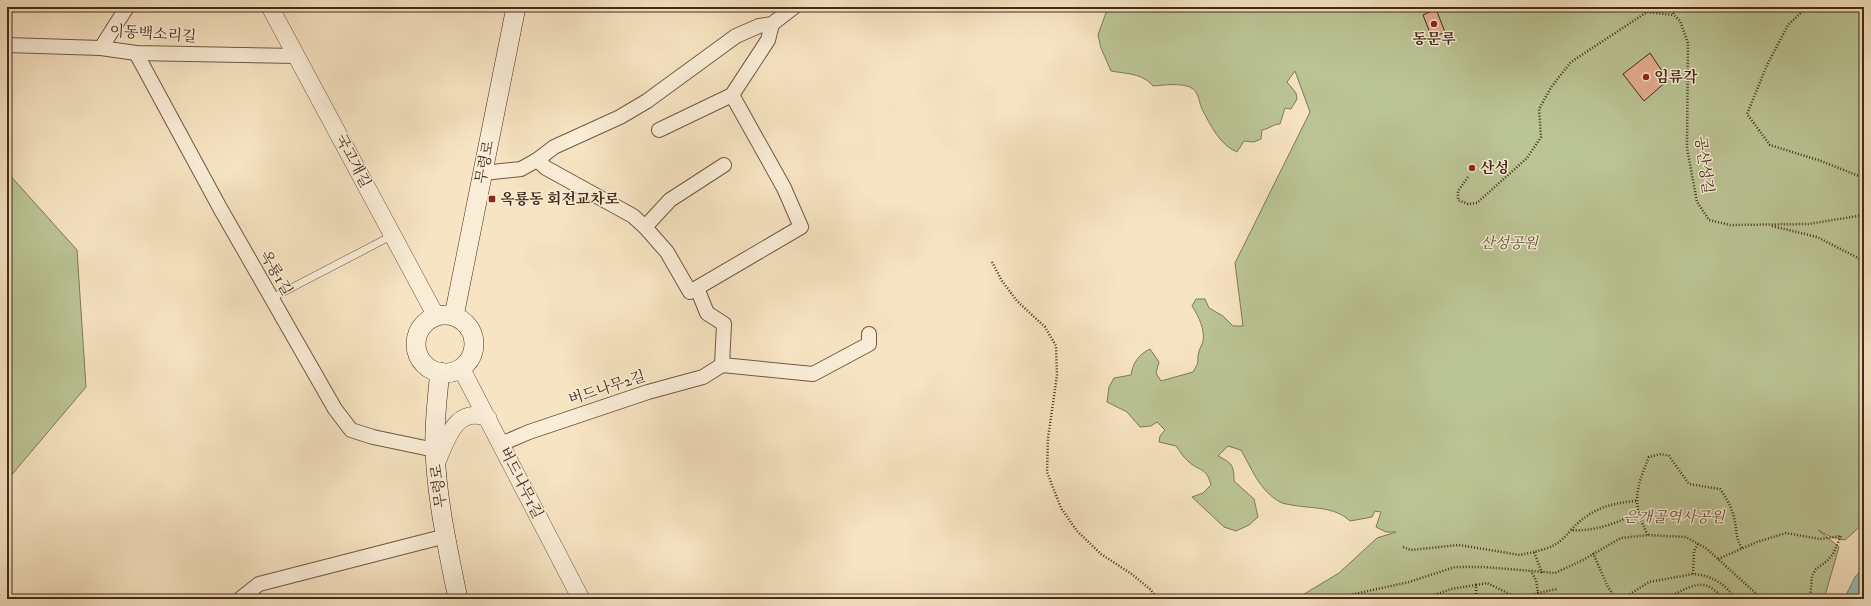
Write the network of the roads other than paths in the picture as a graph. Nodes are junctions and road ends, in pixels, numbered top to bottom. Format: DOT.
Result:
graph roads {
  1 [pos="127,7"];
  2 [pos="270,7"];
  3 [pos="516,7"];
  4 [pos="794,7"];
  5 [pos="772,24"];
  6 [pos="7,45"];
  7 [pos="101,48"];
  8 [pos="136,53"];
  9 [pos="297,56"];
  10 [pos="732,94"];
  11 [pos="659,130"];
  12 [pos="537,160"];
  13 [pos="724,165"];
  14 [pos="483,173"];
  15 [pos="646,227"];
  16 [pos="393,235"];
  17 [pos="696,288"];
  18 [pos="272,298"];
  19 [pos="445,316"];
  20 [pos="869,334"];
  21 [pos="722,365"];
  22 [pos="461,368"];
  23 [pos="440,372"];
  24 [pos="488,418"];
  25 [pos="501,444"];
  26 [pos="436,457"];
  27 [pos="446,536"];
  28 [pos="240,599"];
  29 [pos="458,599"];
  30 [pos="581,599"];
  1 -- 7 [label="street"];
  2 -- 9 [label="street, 국고개길"];
  3 -- 14 [label="main road, 무령로"];
  4 -- 5 [label="street"];
  5 -- 10 [label="street"];
  5 -- 12 [label="street"];
  6 -- 7 [label="street, 이동백소리길"];
  7 -- 8 [label="street, 이동백소리길"];
  8 -- 9 [label="street, 이동백소리길"];
  8 -- 18 [label="street, 옥룡1길"];
  9 -- 16 [label="street, 국고개길"];
  10 -- 11 [label="street"];
  10 -- 17 [label="street"];
  12 -- 14 [label="street"];
  12 -- 15 [label="street"];
  13 -- 15 [label="street"];
  14 -- 19 [label="main road, 무령로"];
  15 -- 17 [label="street"];
  16 -- 18 [label="lane"];
  16 -- 19 [label="street, 국고개길"];
  17 -- 21 [label="street"];
  18 -- 26 [label="street, 옥룡1길"];
  19 -- 22 [label="main road"];
  19 -- 23 [label="main road"];
  20 -- 21 [label="street"];
  21 -- 25 [label="street, 버드나무2길"];
  22 -- 23 [label="main road"];
  22 -- 24 [label="street, 버드나무1길"];
  23 -- 26 [label="main road, 무령로"];
  24 -- 25 [label="street, 버드나무1길"];
  24 -- 26 [label="street"];
  25 -- 30 [label="street, 버드나무1길"];
  26 -- 27 [label="main road, 무령로"];
  27 -- 28 [label="street"];
  27 -- 29 [label="main road, 무령로"];
}
